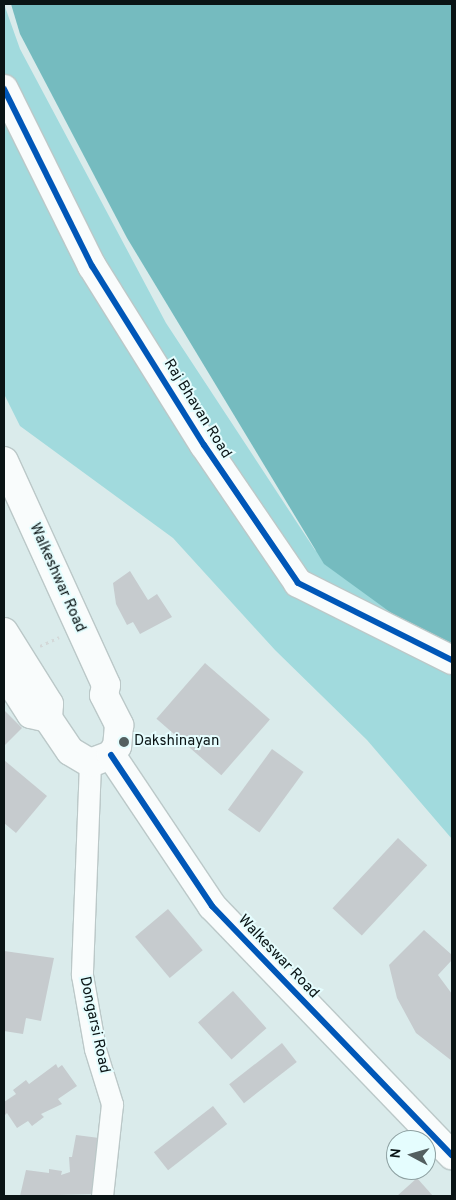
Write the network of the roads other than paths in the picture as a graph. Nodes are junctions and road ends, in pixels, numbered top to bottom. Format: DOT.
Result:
graph roads {
  1 [pos="4,89"];
  2 [pos="4,461"];
  3 [pos="4,503"];
  4 [pos="4,632"];
  5 [pos="452,660"];
  6 [pos="4,672"];
  7 [pos="104,695"];
  8 [pos="48,718"];
  9 [pos="101,759"];
  10 [pos="452,1155"];
  11 [pos="102,1196"];
  1 -- 5 [label="street, Raj Bhavan Road"];
  2 -- 7 [label="street, Walkeshwar Road"];
  3 -- 7 [label="street, Walkeshwar Road"];
  4 -- 8 [label="street"];
  6 -- 8 [label="street"];
  7 -- 9 [label="street, Walkeshwar Road"];
  8 -- 9 [label="street"];
  9 -- 10 [label="street, Walkeswar Road"];
  9 -- 11 [label="street, Dongarsi Road"];
}
